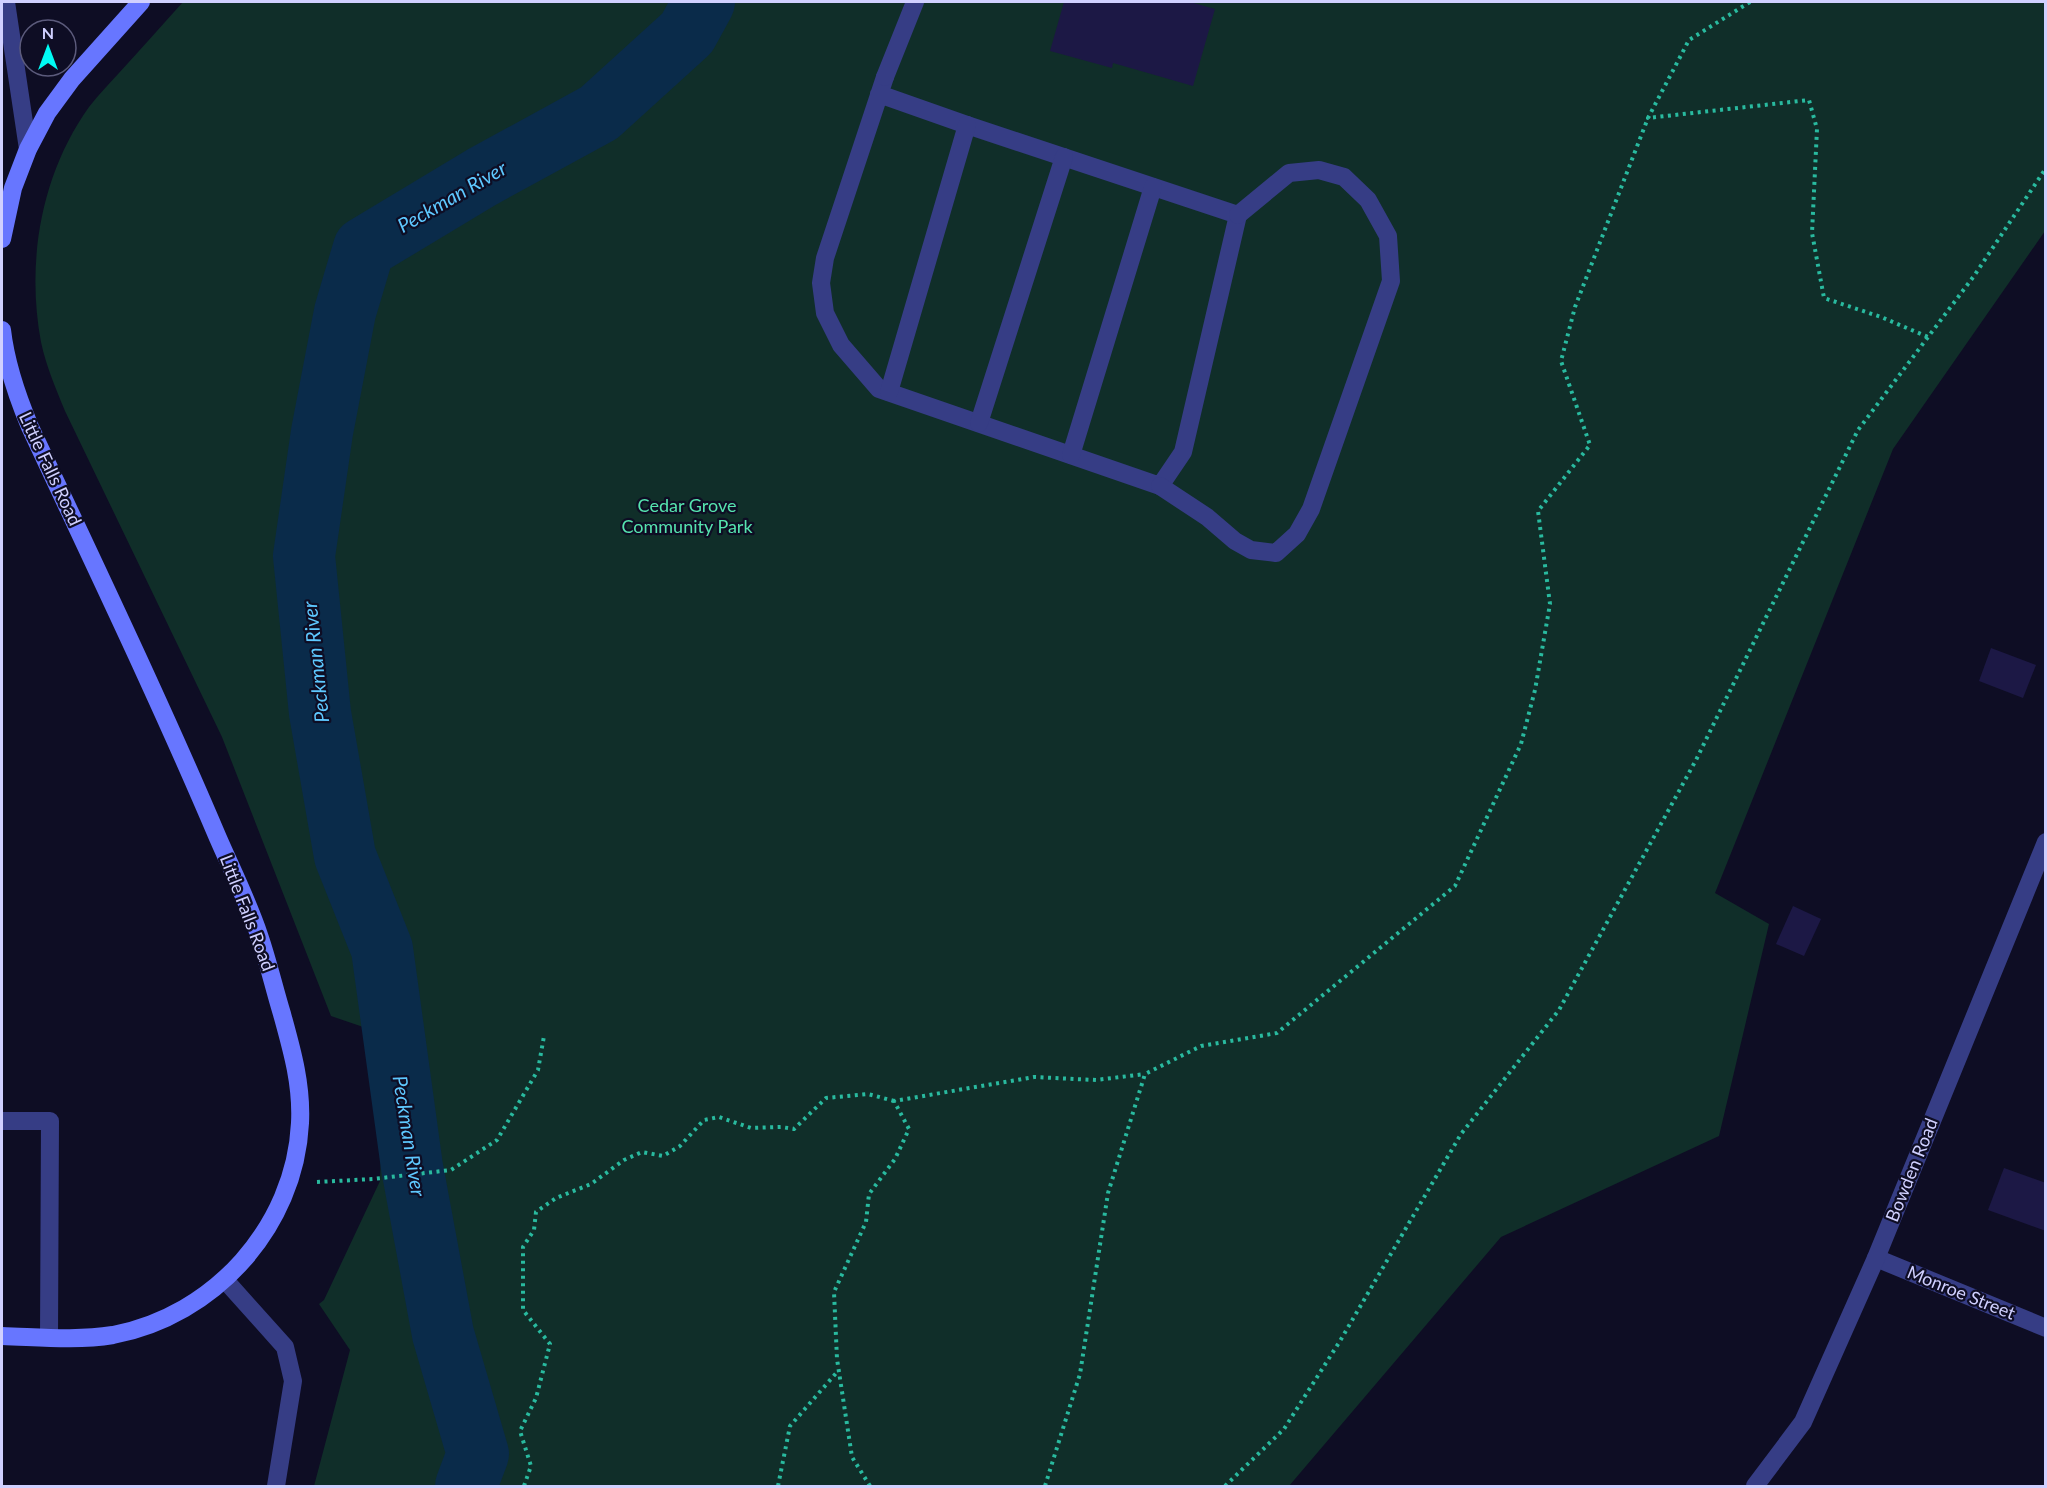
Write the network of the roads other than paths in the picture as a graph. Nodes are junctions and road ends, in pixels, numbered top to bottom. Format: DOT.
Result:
graph roads {
  1 [pos="6,2"];
  2 [pos="141,2"];
  3 [pos="915,2"];
  4 [pos="882,85"];
  5 [pos="967,125"];
  6 [pos="28,149"];
  7 [pos="1064,157"];
  8 [pos="1153,187"];
  9 [pos="1238,215"];
  10 [pos="2,239"];
  11 [pos="2,330"];
  12 [pos="889,392"];
  13 [pos="979,423"];
  14 [pos="1071,455"];
  15 [pos="1160,486"];
  16 [pos="2046,842"];
  17 [pos="2,1121"];
  18 [pos="1876,1258"];
  19 [pos="225,1280"];
  20 [pos="2046,1328"];
  21 [pos="2,1336"];
  22 [pos="50,1337"];
  23 [pos="276,1486"];
  24 [pos="1755,1486"];
  1 -- 6 [label="street"];
  2 -- 6 [label="street"];
  3 -- 4 [label="street"];
  4 -- 5 [label="street"];
  4 -- 12 [label="street"];
  5 -- 7 [label="street"];
  5 -- 12 [label="street"];
  6 -- 10 [label="street"];
  7 -- 8 [label="street"];
  7 -- 13 [label="street"];
  8 -- 9 [label="street"];
  8 -- 14 [label="street"];
  9 -- 15 [label="street"];
  9 -- 15 [label="street"];
  11 -- 19 [label="street, Little Falls Road"];
  12 -- 13 [label="street"];
  13 -- 14 [label="street"];
  14 -- 15 [label="street"];
  16 -- 18 [label="street, Bowden Road"];
  17 -- 22 [label="street"];
  18 -- 20 [label="street, Monroe Street"];
  18 -- 24 [label="street, Bowden Road"];
  19 -- 22 [label="street, Little Falls Road"];
  19 -- 23 [label="street"];
  21 -- 22 [label="street, Little Falls Road"];
}
